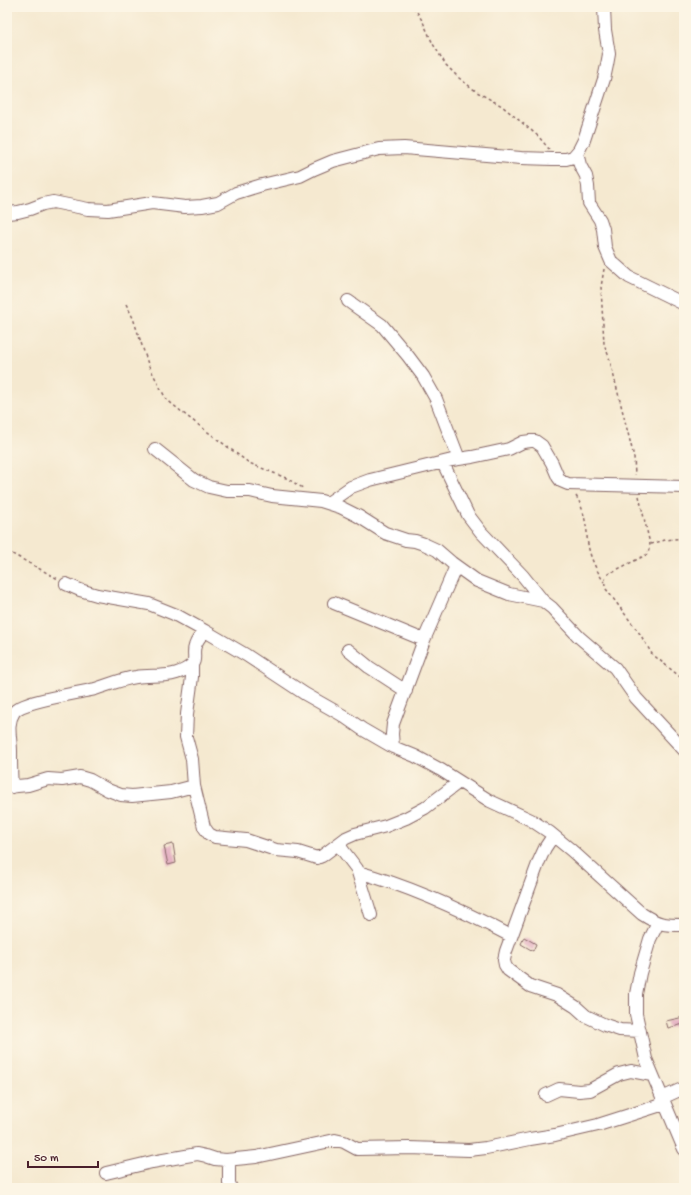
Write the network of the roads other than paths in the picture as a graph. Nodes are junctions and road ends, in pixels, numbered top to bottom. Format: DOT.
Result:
graph roads {
  1 [pos="604,7"];
  2 [pos="577,153"];
  3 [pos="7,213"];
  4 [pos="348,301"];
  5 [pos="684,304"];
  6 [pos="154,449"];
  7 [pos="459,459"];
  8 [pos="443,463"];
  9 [pos="684,487"];
  10 [pos="322,502"];
  11 [pos="456,566"];
  12 [pos="66,584"];
  13 [pos="543,601"];
  14 [pos="334,603"];
  15 [pos="206,631"];
  16 [pos="424,640"];
  17 [pos="348,650"];
  18 [pos="192,665"];
  19 [pos="406,691"];
  20 [pos="393,747"];
  21 [pos="684,750"];
  22 [pos="459,782"];
  23 [pos="194,786"];
  24 [pos="10,787"];
  25 [pos="553,836"];
  26 [pos="338,844"];
  27 [pos="358,872"];
  28 [pos="372,915"];
  29 [pos="658,923"];
  30 [pos="684,925"];
  31 [pos="511,936"];
  32 [pos="640,1032"];
  33 [pos="652,1075"];
  34 [pos="684,1088"];
  35 [pos="546,1095"];
  36 [pos="663,1101"];
  37 [pos="684,1149"];
  38 [pos="229,1160"];
  39 [pos="106,1173"];
  40 [pos="230,1188"];
  1 -- 2 [label="street"];
  2 -- 3 [label="street"];
  2 -- 5 [label="street"];
  4 -- 7 [label="street"];
  6 -- 10 [label="street"];
  7 -- 8 [label="street"];
  7 -- 9 [label="street"];
  8 -- 10 [label="street"];
  8 -- 13 [label="street"];
  10 -- 11 [label="street"];
  11 -- 13 [label="street"];
  11 -- 16 [label="street"];
  12 -- 15 [label="street"];
  13 -- 21 [label="street"];
  14 -- 16 [label="street"];
  15 -- 18 [label="street"];
  15 -- 20 [label="street"];
  16 -- 19 [label="street"];
  17 -- 19 [label="street"];
  18 -- 23 [label="street"];
  18 -- 24 [label="street"];
  19 -- 20 [label="street"];
  20 -- 22 [label="street"];
  22 -- 25 [label="street"];
  22 -- 26 [label="street"];
  23 -- 24 [label="street"];
  23 -- 26 [label="street"];
  25 -- 29 [label="street"];
  25 -- 31 [label="street"];
  26 -- 27 [label="street"];
  27 -- 28 [label="street"];
  27 -- 31 [label="street"];
  29 -- 30 [label="street"];
  29 -- 32 [label="street"];
  31 -- 32 [label="street"];
  32 -- 33 [label="street"];
  33 -- 35 [label="street"];
  33 -- 36 [label="street"];
  34 -- 36 [label="street"];
  36 -- 37 [label="street"];
  36 -- 38 [label="street"];
  38 -- 39 [label="street"];
  38 -- 40 [label="street"];
}
